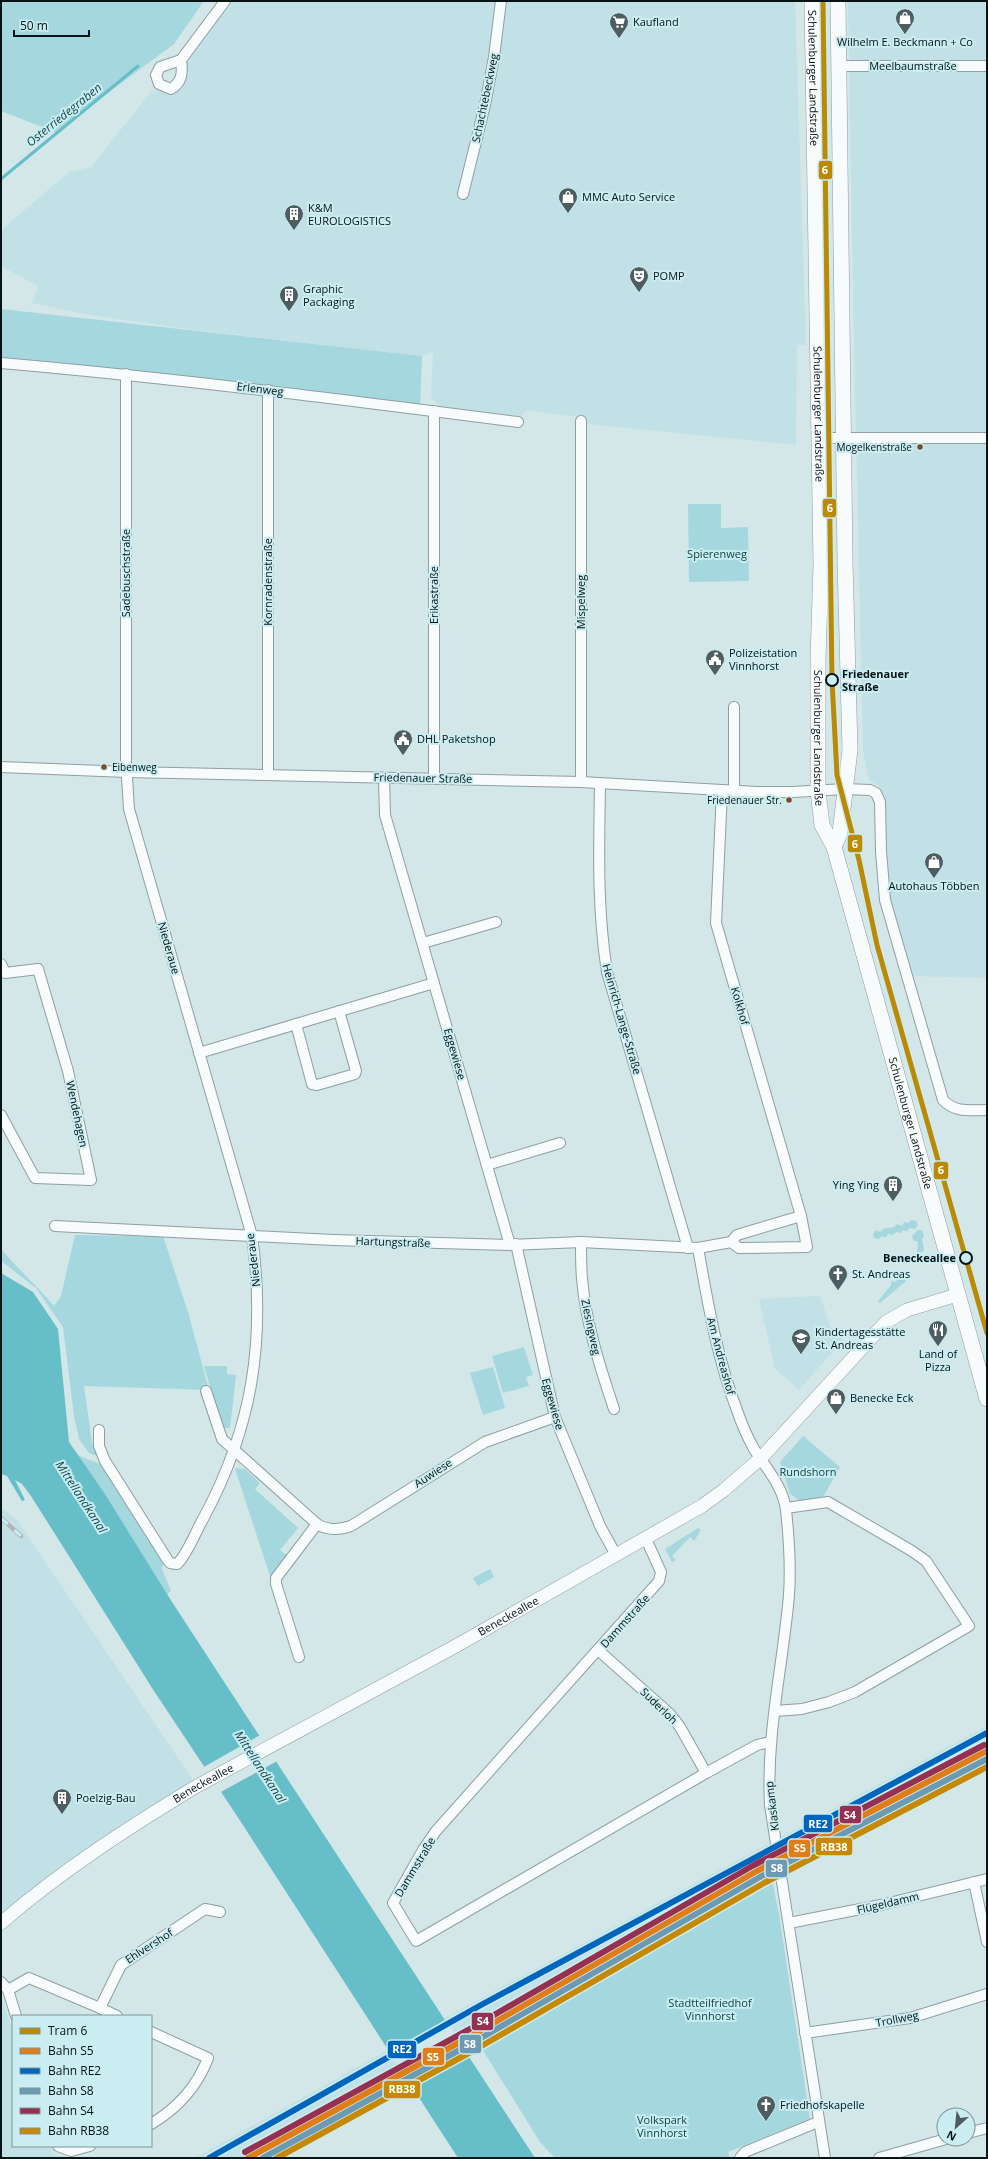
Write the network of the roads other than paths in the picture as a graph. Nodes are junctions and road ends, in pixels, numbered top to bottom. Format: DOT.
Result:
graph roads {
  1 [pos="225,1"];
  2 [pos="501,1"];
  3 [pos="812,1"];
  4 [pos="838,1"];
  5 [pos="181,60"];
  6 [pos="839,66"];
  7 [pos="987,66"];
  8 [pos="462,194"];
  9 [pos="1,363"];
  10 [pos="126,374"];
  11 [pos="268,390"];
  12 [pos="434,411"];
  13 [pos="581,421"];
  14 [pos="518,422"];
  15 [pos="819,438"];
  16 [pos="987,438"];
  17 [pos="845,439"];
  18 [pos="734,707"];
  19 [pos="1,767"];
  20 [pos="127,772"];
  21 [pos="268,775"];
  22 [pos="384,778"];
  23 [pos="434,778"];
  24 [pos="581,782"];
  25 [pos="600,784"];
  26 [pos="845,789"];
  27 [pos="722,791"];
  28 [pos="734,791"];
  29 [pos="818,791"];
  30 [pos="834,847"];
  31 [pos="496,922"];
  32 [pos="423,943"];
  33 [pos="1,964"];
  34 [pos="434,983"];
  35 [pos="339,1011"];
  36 [pos="296,1024"];
  37 [pos="199,1053"];
  38 [pos="987,1110"];
  39 [pos="1,1115"];
  40 [pos="560,1143"];
  41 [pos="487,1165"];
  42 [pos="801,1216"];
  43 [pos="55,1226"];
  44 [pos="252,1236"];
  45 [pos="734,1238"];
  46 [pos="581,1242"];
  47 [pos="513,1244"];
  48 [pos="693,1248"];
  49 [pos="957,1295"];
  50 [pos="206,1391"];
  51 [pos="987,1399"];
  52 [pos="614,1408"];
  53 [pos="555,1417"];
  54 [pos="99,1430"];
  55 [pos="234,1450"];
  56 [pos="761,1458"];
  57 [pos="786,1508"];
  58 [pos="316,1524"];
  59 [pos="646,1539"];
  60 [pos="616,1555"];
  61 [pos="598,1650"];
  62 [pos="299,1657"];
  63 [pos="775,1711"];
  64 [pos="770,1742"];
  65 [pos="706,1773"];
  66 [pos="987,1879"];
  67 [pos="974,1882"];
  68 [pos="27,1901"];
  69 [pos="1,1911"];
  70 [pos="220,1912"];
  71 [pos="1,1923"];
  72 [pos="789,1923"];
  73 [pos="987,1942"];
  74 [pos="1,1982"];
  75 [pos="8,1990"];
  76 [pos="987,1994"];
  77 [pos="100,2008"];
  78 [pos="16,2015"];
  79 [pos="115,2015"];
  80 [pos="152,2032"];
  81 [pos="805,2033"];
  82 [pos="818,2122"];
  83 [pos="152,2123"];
  84 [pos="987,2128"];
  85 [pos="976,2131"];
  86 [pos="936,2142"];
  87 [pos="61,2147"];
  88 [pos="86,2147"];
  89 [pos="740,2158"];
  90 [pos="825,2158"];
  91 [pos="878,2158"];
  1 -- 5 [label="street"];
  2 -- 8 [label="street, Schachtebeckweg"];
  3 -- 15 [label="main road, Schulenburger Landstraße"];
  4 -- 6 [label="main road, Schulenburger Landstraße"];
  6 -- 7 [label="street, Meelbaumstraße"];
  6 -- 17 [label="main road, Schulenburger Landstraße"];
  9 -- 10 [label="street, Erlenweg"];
  10 -- 11 [label="street, Erlenweg"];
  10 -- 20 [label="street, Sadebuschstraße"];
  11 -- 12 [label="street, Erlenweg"];
  11 -- 21 [label="street, Kornradenstraße"];
  12 -- 14 [label="street, Erlenweg"];
  12 -- 23 [label="street, Erikastraße"];
  13 -- 24 [label="street, Mispelweg"];
  15 -- 17 [label="street"];
  15 -- 29 [label="main road, Schulenburger Landstraße"];
  16 -- 17 [label="street"];
  17 -- 26 [label="main road, Schulenburger Landstraße"];
  18 -- 28 [label="street"];
  19 -- 20 [label="street, Friedenauer Straße"];
  20 -- 21 [label="street, Friedenauer Straße"];
  20 -- 37 [label="street, Niederaue"];
  21 -- 22 [label="street, Friedenauer Straße"];
  22 -- 23 [label="street, Friedenauer Straße"];
  22 -- 32 [label="street, Eggewiese"];
  23 -- 24 [label="street, Friedenauer Straße"];
  24 -- 25 [label="street, Friedenauer Straße"];
  25 -- 27 [label="street, Friedenauer Straße"];
  25 -- 48 [label="street, Heinrich-Lange-Straße"];
  26 -- 29 [label="street, Friedenauer Straße"];
  26 -- 30 [label="main road, Schulenburger Landstraße"];
  26 -- 38 [label="street"];
  27 -- 28 [label="street, Friedenauer Straße"];
  27 -- 42 [label="street, Kolkhof"];
  28 -- 29 [label="street, Friedenauer Straße"];
  29 -- 30 [label="main road, Schulenburger Landstraße"];
  30 -- 49 [label="main road, Schulenburger Landstraße"];
  31 -- 32 [label="street"];
  32 -- 34 [label="street, Eggewiese"];
  33 -- 39 [label="street, Wendehagen"];
  34 -- 35 [label="street"];
  34 -- 41 [label="street, Eggewiese"];
  35 -- 36 [label="street"];
  35 -- 36 [label="street"];
  36 -- 37 [label="street"];
  37 -- 44 [label="street, Niederaue"];
  40 -- 41 [label="street"];
  41 -- 47 [label="street, Eggewiese"];
  42 -- 45 [label="street, Hartungstraße"];
  42 -- 45 [label="street, Hartungstraße"];
  43 -- 44 [label="street, Hartungstraße"];
  44 -- 47 [label="street, Hartungstraße"];
  44 -- 55 [label="street, Niederaue"];
  45 -- 48 [label="street, Hartungstraße"];
  46 -- 47 [label="street, Hartungstraße"];
  46 -- 48 [label="street, Hartungstraße"];
  46 -- 52 [label="street, Ziesingweg"];
  47 -- 53 [label="street, Eggewiese"];
  48 -- 56 [label="street, Am Andreashof"];
  49 -- 51 [label="main road, Schulenburger Landstraße"];
  49 -- 56 [label="street, Beneckeallee"];
  50 -- 55 [label="street, Auwiese"];
  53 -- 58 [label="street, Auwiese"];
  53 -- 60 [label="street, Eggewiese"];
  54 -- 55 [label="street, Niederaue"];
  55 -- 58 [label="street, Auwiese"];
  56 -- 57 [label="street, Klaskamp"];
  56 -- 59 [label="street, Beneckeallee"];
  57 -- 63 [label="street, Klaskamp"];
  57 -- 63 [label="street"];
  58 -- 62 [label="street"];
  59 -- 60 [label="street, Beneckeallee"];
  59 -- 61 [label="street, Dammstraße"];
  60 -- 68 [label="street, Beneckeallee"];
  61 -- 65 [label="street, Suderloh"];
  61 -- 65 [label="street, Dammstraße"];
  63 -- 64 [label="street, Klaskamp"];
  64 -- 65 [label="street, Dammstraße"];
  64 -- 72 [label="street, Klaskamp"];
  66 -- 67 [label="street, Flügeldamm"];
  67 -- 72 [label="street, Flügeldamm"];
  67 -- 73 [label="street"];
  68 -- 69 [label="street, Beneckeallee"];
  68 -- 71 [label="street, Beneckeallee"];
  70 -- 77 [label="street, Ehlvershof"];
  72 -- 81 [label="street, Klaskamp"];
  74 -- 75 [label="street"];
  75 -- 77 [label="street"];
  75 -- 78 [label="street"];
  76 -- 81 [label="street, Trollweg"];
  77 -- 79 [label="street"];
  80 -- 83 [label="street"];
  81 -- 82 [label="street, Klaskamp"];
  82 -- 89 [label="street"];
  82 -- 90 [label="street, Klaskamp"];
  84 -- 85 [label="street"];
  86 -- 91 [label="street"];
  87 -- 88 [label="street"];
}
